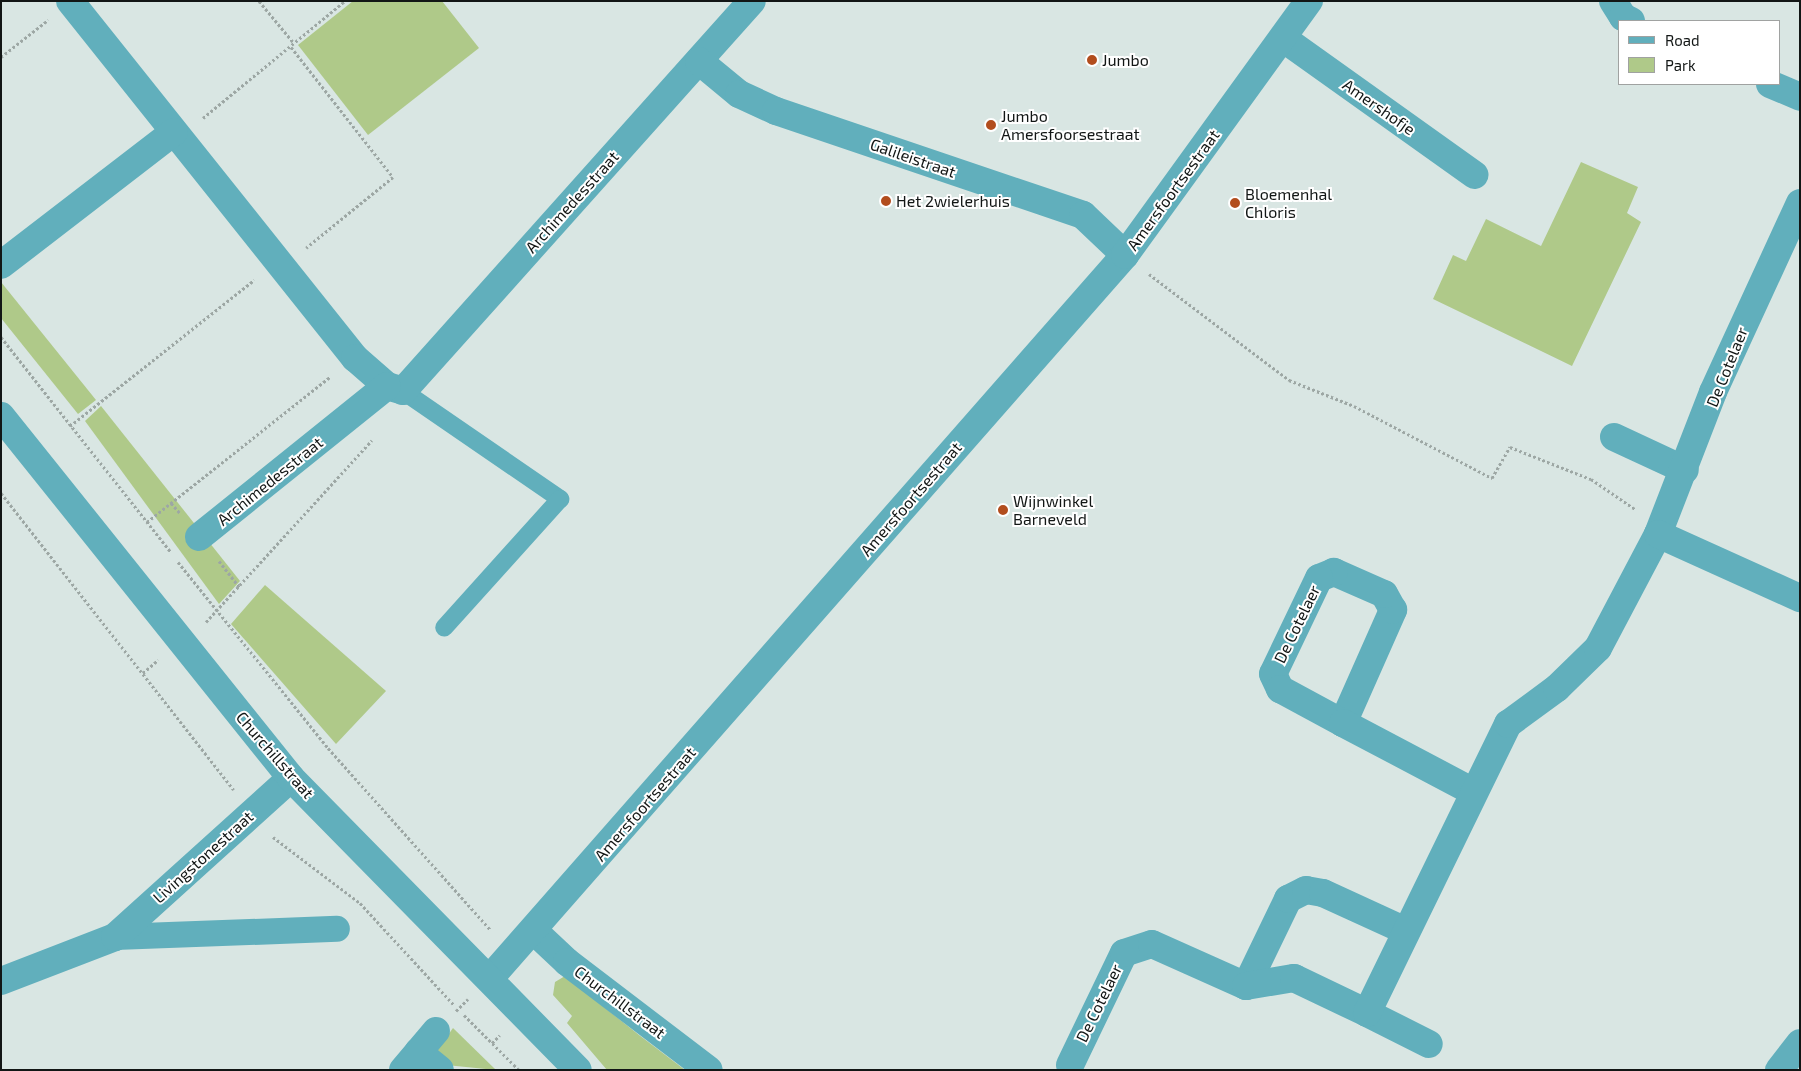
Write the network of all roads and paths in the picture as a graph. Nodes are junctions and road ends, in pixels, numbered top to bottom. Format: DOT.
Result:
graph roads {
  1 [pos="259,1"];
  2 [pos="345,1"];
  3 [pos="752,1"];
  4 [pos="1309,1"];
  5 [pos="1613,1"];
  6 [pos="70,2"];
  7 [pos="1629,20"];
  8 [pos="1284,39"];
  9 [pos="294,42"];
  10 [pos="291,47"];
  11 [pos="1,57"];
  12 [pos="699,61"];
  13 [pos="1772,85"];
  14 [pos="1800,97"];
  15 [pos="177,135"];
  16 [pos="1475,175"];
  17 [pos="1800,203"];
  18 [pos="1125,255"];
  19 [pos="280,264"];
  20 [pos="1,265"];
  21 [pos="1,337"];
  22 [pos="354,358"];
  23 [pos="395,389"];
  24 [pos="1,416"];
  25 [pos="70,426"];
  26 [pos="376,435"];
  27 [pos="1614,437"];
  28 [pos="1685,470"];
  29 [pos="147,522"];
  30 [pos="1660,528"];
  31 [pos="199,537"];
  32 [pos="1800,598"];
  33 [pos="218,612"];
  34 [pos="444,628"];
  35 [pos="181,641"];
  36 [pos="143,673"];
  37 [pos="1343,723"];
  38 [pos="291,778"];
  39 [pos="1474,792"];
  40 [pos="337,929"];
  41 [pos="534,931"];
  42 [pos="1406,931"];
  43 [pos="115,937"];
  44 [pos="512,954"];
  45 [pos="490,978"];
  46 [pos="1,981"];
  47 [pos="1246,986"];
  48 [pos="1367,1012"];
  49 [pos="436,1031"];
  50 [pos="1800,1043"];
  51 [pos="1429,1044"];
  52 [pos="410,1061"];
  53 [pos="1070,1066"];
  54 [pos="440,1070"];
  55 [pos="578,1070"];
  56 [pos="709,1070"];
  57 [pos="1779,1070"];
  1 -- 9 [label="path"];
  2 -- 9 [label="path"];
  3 -- 12 [label="street, Archimedesstraat"];
  4 -- 8 [label="street, Amersfoortsestraat"];
  5 -- 7 [label="street"];
  6 -- 11 [label="path"];
  6 -- 15 [label="street"];
  8 -- 16 [label="street, Amershofje"];
  8 -- 18 [label="street, Amersfoortsestraat"];
  9 -- 10 [label="path"];
  10 -- 15 [label="path"];
  10 -- 19 [label="path"];
  12 -- 18 [label="street, Galileistraat"];
  12 -- 23 [label="street, Archimedesstraat"];
  13 -- 14 [label="street"];
  15 -- 19 [label="street"];
  15 -- 20 [label="street"];
  17 -- 28 [label="street, De Cotelaer"];
  18 -- 30 [label="path"];
  18 -- 41 [label="street, Amersfoortsestraat"];
  19 -- 22 [label="street"];
  19 -- 25 [label="path"];
  21 -- 25 [label="path"];
  22 -- 23 [label="street"];
  22 -- 29 [label="path"];
  23 -- 31 [label="street, Archimedesstraat"];
  23 -- 34 [label="lane"];
  24 -- 35 [label="street, Churchillstraat"];
  25 -- 29 [label="path"];
  26 -- 33 [label="path"];
  27 -- 28 [label="street"];
  28 -- 30 [label="street, De Cotelaer"];
  29 -- 33 [label="path"];
  30 -- 32 [label="street"];
  30 -- 39 [label="street, De Cotelaer"];
  33 -- 35 [label="path"];
  33 -- 44 [label="path"];
  35 -- 36 [label="path"];
  35 -- 38 [label="street, Churchillstraat"];
  37 -- 37 [label="street, De Cotelaer"];
  37 -- 39 [label="street, De Cotelaer"];
  38 -- 43 [label="street, Livingstonestraat"];
  38 -- 45 [label="street, Churchillstraat"];
  39 -- 42 [label="street, De Cotelaer"];
  40 -- 43 [label="street, Livingstonestraat"];
  41 -- 44 [label="street, Amersfoortsestraat"];
  41 -- 56 [label="street, Churchillstraat"];
  42 -- 47 [label="street"];
  42 -- 48 [label="street, De Cotelaer"];
  43 -- 46 [label="street, Livingstonestraat"];
  44 -- 45 [label="street, Amersfoortsestraat"];
  45 -- 49 [label="path"];
  45 -- 55 [label="street, Churchillstraat"];
  47 -- 48 [label="street"];
  47 -- 53 [label="street, De Cotelaer"];
  48 -- 51 [label="street"];
  49 -- 52 [label="street"];
  50 -- 57 [label="street"];
  52 -- 54 [label="street"];
}
